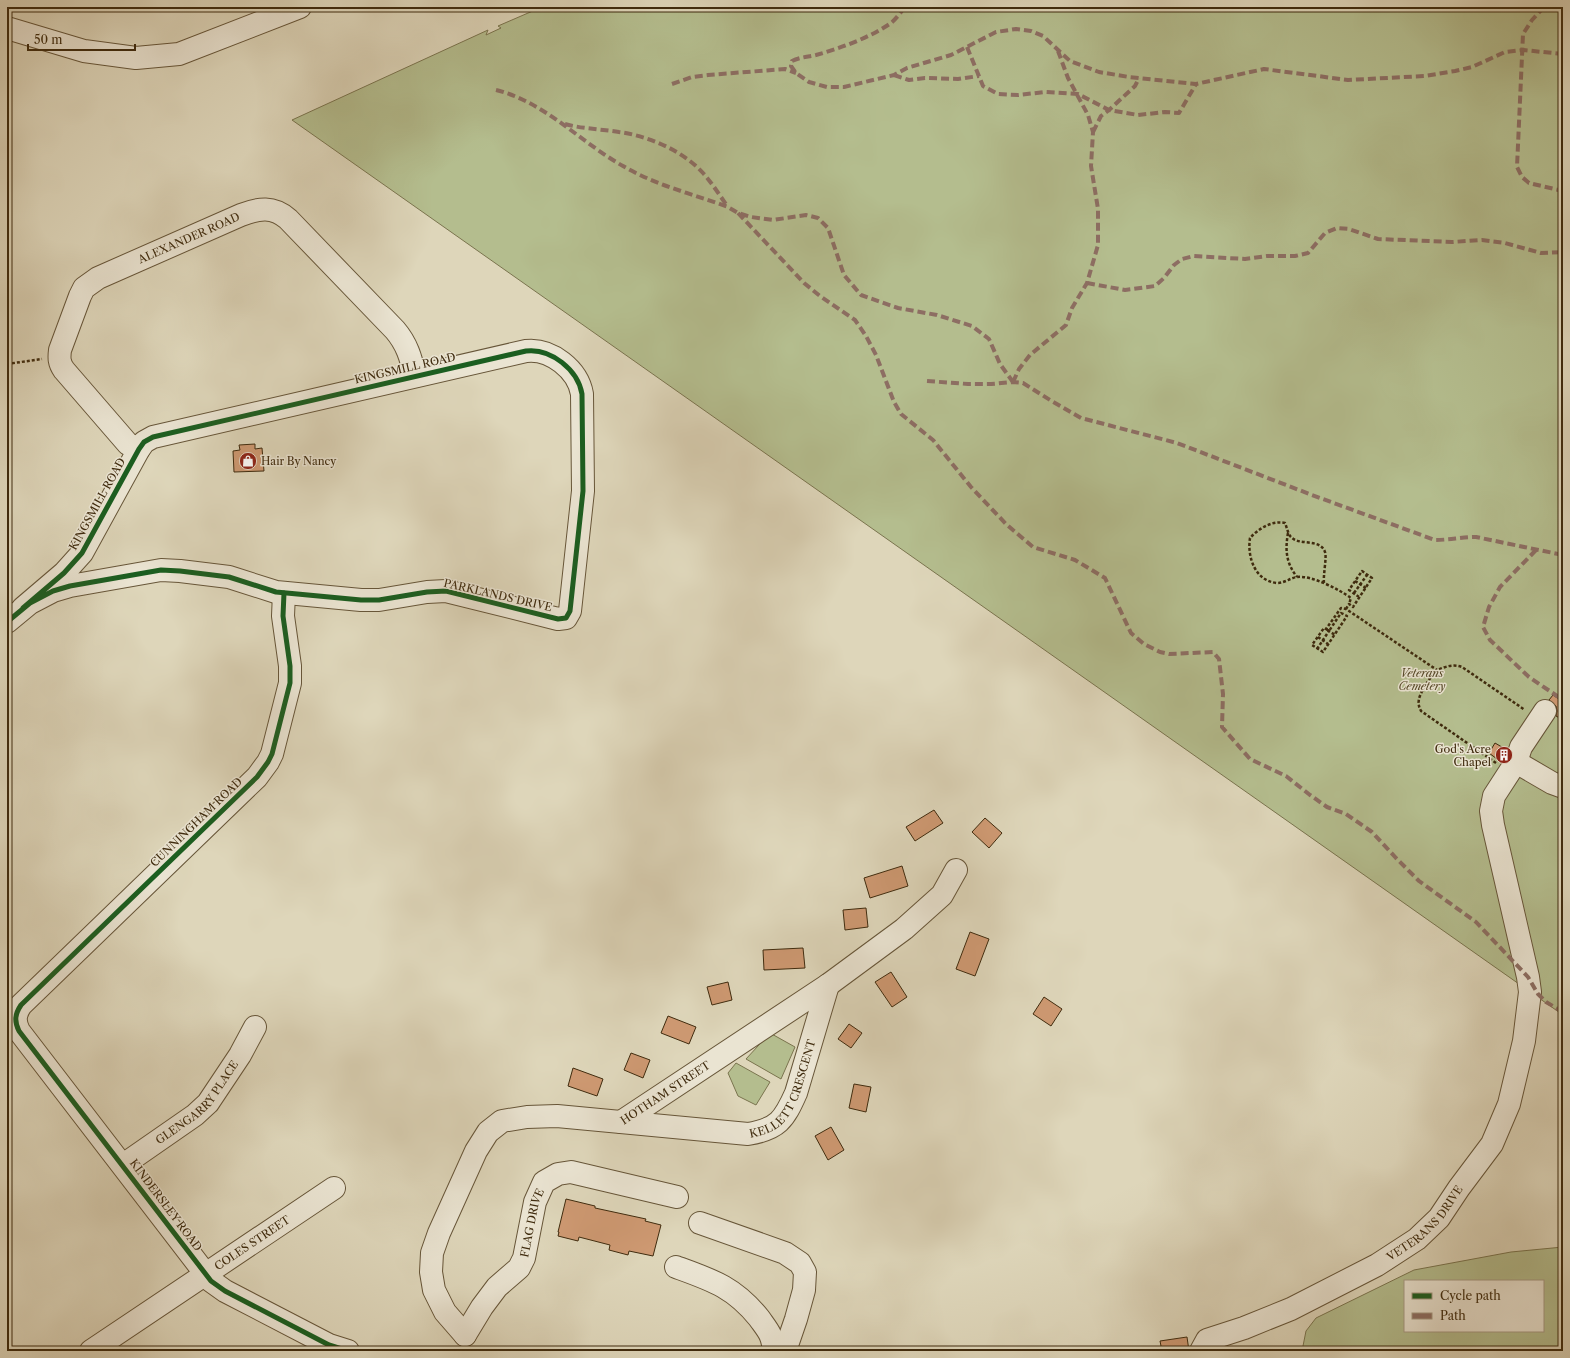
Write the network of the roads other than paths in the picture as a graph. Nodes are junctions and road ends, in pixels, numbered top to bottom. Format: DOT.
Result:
graph roads {
  1 [pos="300,7"];
  2 [pos="7,28"];
  3 [pos="415,376"];
  4 [pos="139,449"];
  5 [pos="66,580"];
  6 [pos="284,593"];
  7 [pos="15,615"];
  8 [pos="566,618"];
  9 [pos="1542,715"];
  10 [pos="1512,767"];
  11 [pos="1563,787"];
  12 [pos="956,870"];
  13 [pos="828,985"];
  14 [pos="15,1018"];
  15 [pos="255,1026"];
  16 [pos="621,1122"];
  17 [pos="123,1165"];
  18 [pos="334,1188"];
  19 [pos="677,1197"];
  20 [pos="700,1223"];
  21 [pos="676,1267"];
  22 [pos="206,1274"];
  23 [pos="465,1343"];
  24 [pos="91,1351"];
  25 [pos="348,1351"];
  26 [pos="774,1351"];
  27 [pos="785,1351"];
  28 [pos="1201,1351"];
  1 -- 2 [label="street"];
  3 -- 4 [label="street, KINGSMILL ROAD"];
  3 -- 4 [label="street, ALEXANDER ROAD"];
  3 -- 8 [label="street, KINGSMILL ROAD"];
  4 -- 5 [label="street, KINGSMILL ROAD"];
  5 -- 6 [label="street, PARKLANDS DRIVE"];
  5 -- 7 [label="street, PARKLANDS DRIVE"];
  6 -- 8 [label="street, PARKLANDS DRIVE"];
  6 -- 14 [label="street, CUNNINGHAM ROAD"];
  9 -- 10 [label="street, VETERANS DRIVE"];
  10 -- 11 [label="street"];
  10 -- 28 [label="street, VETERANS DRIVE"];
  12 -- 13 [label="street, HOTHAM STREET"];
  13 -- 16 [label="street, HOTHAM STREET"];
  13 -- 16 [label="street, KELLETT CRESCENT"];
  14 -- 17 [label="street, KINDERSLEY ROAD"];
  15 -- 17 [label="street, GLENGARRY PLACE"];
  16 -- 23 [label="street, HOTHAM STREET"];
  17 -- 22 [label="street, KINDERSLEY ROAD"];
  18 -- 22 [label="street, COLES STREET"];
  19 -- 23 [label="street, FLAG DRIVE"];
  20 -- 27 [label="street"];
  21 -- 26 [label="street"];
  22 -- 24 [label="street, COLES STREET"];
  22 -- 25 [label="street, KINDERSLEY ROAD"];
}
